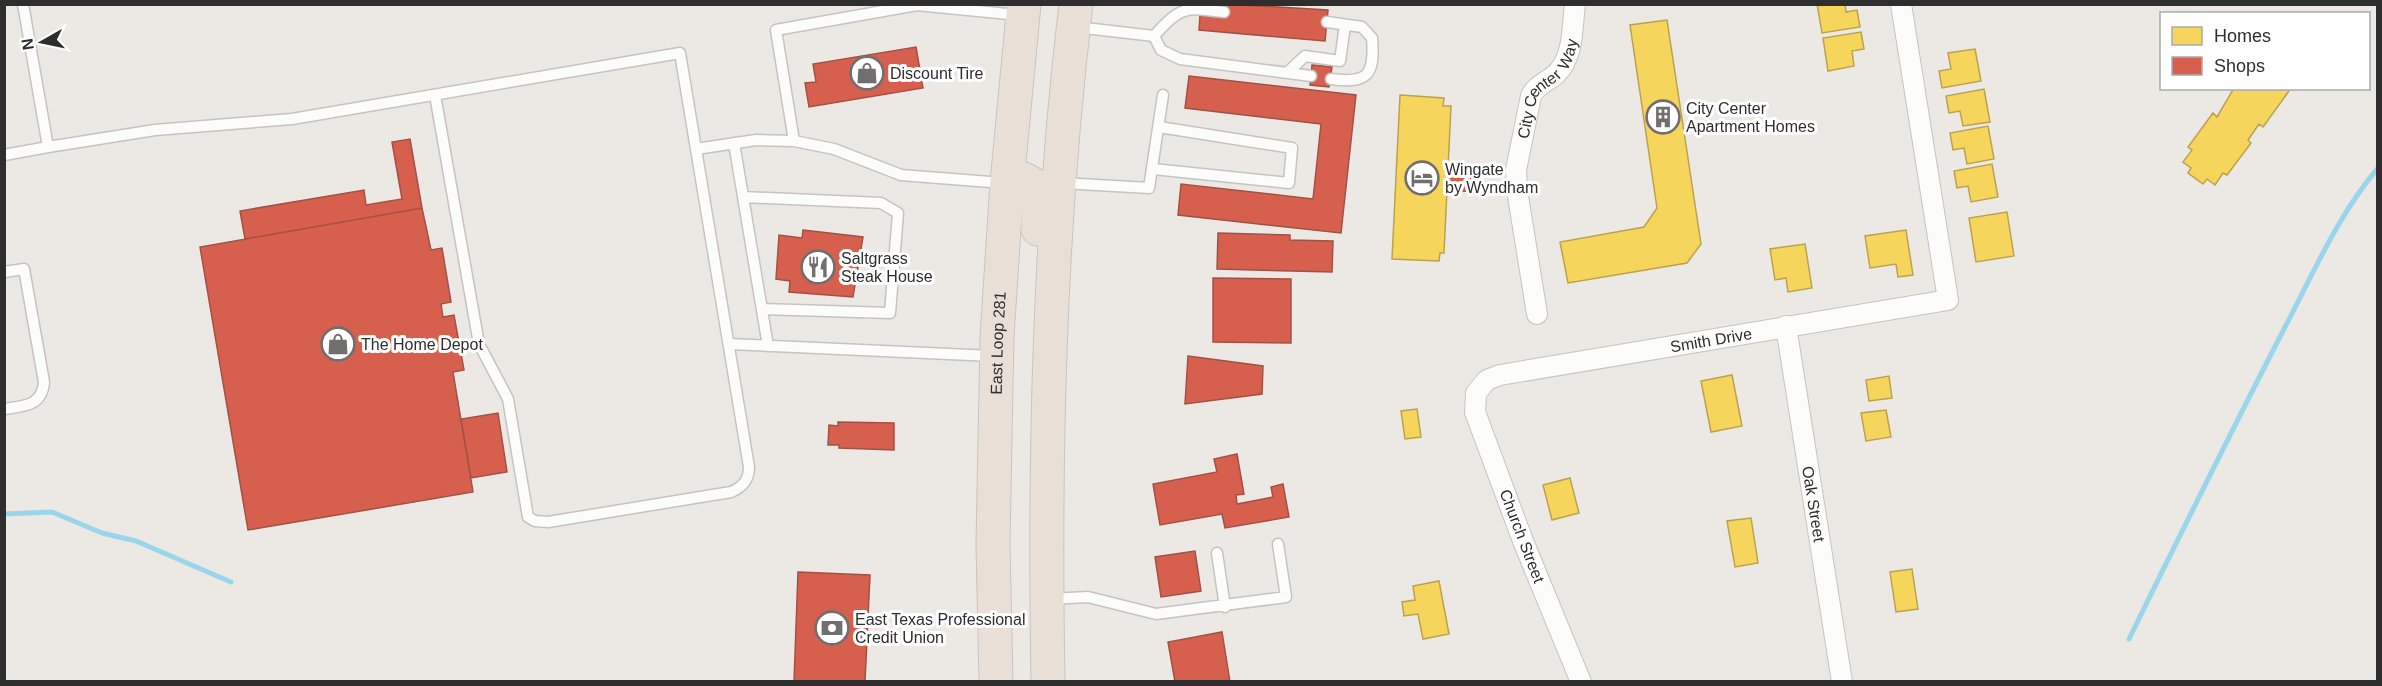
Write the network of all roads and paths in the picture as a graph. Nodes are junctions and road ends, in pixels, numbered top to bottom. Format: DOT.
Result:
graph roads {
  1 [pos="23,4"];
  2 [pos="1575,4"];
  3 [pos="1901,4"];
  4 [pos="1023,10"];
  5 [pos="1224,12"];
  6 [pos="1075,16"];
  7 [pos="1327,22"];
  8 [pos="1345,25"];
  9 [pos="1154,36"];
  10 [pos="1287,73"];
  11 [pos="1311,76"];
  12 [pos="1330,79"];
  13 [pos="435,95"];
  14 [pos="1163,95"];
  15 [pos="1159,127"];
  16 [pos="794,141"];
  17 [pos="734,143"];
  18 [pos="48,147"];
  19 [pos="696,149"];
  20 [pos="4,155"];
  21 [pos="1153,169"];
  22 [pos="1007,183"];
  23 [pos="1059,183"];
  24 [pos="743,196"];
  25 [pos="4,272"];
  26 [pos="762,309"];
  27 [pos="1537,314"];
  28 [pos="1786,326"];
  29 [pos="729,344"];
  30 [pos="768,346"];
  31 [pos="997,356"];
  32 [pos="1048,365"];
  33 [pos="1478,389"];
  34 [pos="4,409"];
  35 [pos="993,544"];
  36 [pos="1278,544"];
  37 [pos="1217,552"];
  38 [pos="1047,599"];
  39 [pos="1226,607"];
  40 [pos="996,681"];
  41 [pos="1015,681"];
  42 [pos="1048,681"];
  43 [pos="1581,681"];
  44 [pos="1842,681"];
  1 -- 18 [label="lane"];
  2 -- 27 [label="street, City Center Way"];
  3 -- 28 [label="street, Smith Drive"];
  4 -- 16 [label="lane"];
  4 -- 22 [label="highway, East Loop 281"];
  5 -- 9 [label="lane"];
  6 -- 9 [label="lane"];
  6 -- 23 [label="highway"];
  7 -- 8 [label="lane"];
  8 -- 10 [label="lane"];
  8 -- 12 [label="lane"];
  9 -- 10 [label="lane"];
  10 -- 11 [label="lane"];
  13 -- 18 [label="lane"];
  13 -- 19 [label="lane"];
  13 -- 29 [label="lane"];
  14 -- 15 [label="lane"];
  15 -- 21 [label="lane"];
  15 -- 21 [label="lane"];
  16 -- 17 [label="lane"];
  16 -- 22 [label="lane"];
  17 -- 19 [label="lane"];
  17 -- 24 [label="lane"];
  18 -- 20 [label="lane"];
  19 -- 29 [label="lane"];
  21 -- 23 [label="lane"];
  22 -- 31 [label="highway, East Loop 281"];
  22 -- 32 [label="highway"];
  23 -- 32 [label="highway"];
  24 -- 26 [label="lane"];
  24 -- 26 [label="lane"];
  25 -- 34 [label="lane"];
  26 -- 30 [label="lane"];
  28 -- 33 [label="street, Smith Drive"];
  28 -- 44 [label="street, Oak Street"];
  29 -- 30 [label="lane"];
  30 -- 31 [label="lane"];
  31 -- 35 [label="highway, East Loop 281"];
  32 -- 38 [label="highway"];
  33 -- 43 [label="street, Church Street"];
  35 -- 40 [label="highway, East Loop 281"];
  35 -- 41 [label="highway"];
  36 -- 39 [label="lane"];
  37 -- 39 [label="lane"];
  38 -- 39 [label="lane"];
  38 -- 42 [label="highway"];
}
